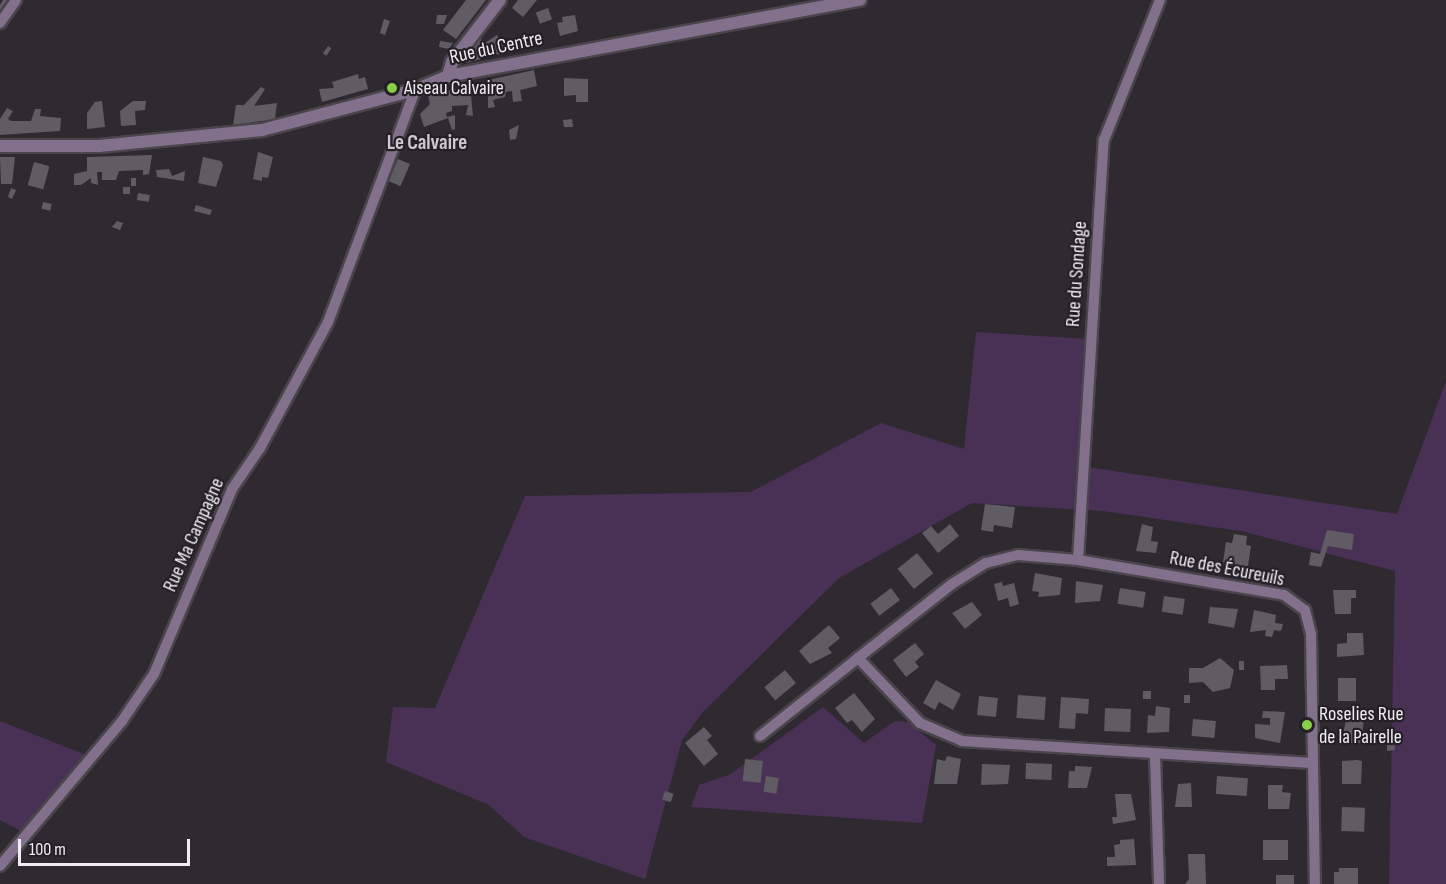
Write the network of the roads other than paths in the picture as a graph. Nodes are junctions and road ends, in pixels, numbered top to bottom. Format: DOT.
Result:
graph roads {
  1 [pos="16,0"];
  2 [pos="500,0"];
  3 [pos="860,0"];
  4 [pos="1160,0"];
  5 [pos="0,23"];
  6 [pos="448,76"];
  7 [pos="415,90"];
  8 [pos="0,146"];
  9 [pos="1078,560"];
  10 [pos="858,658"];
  11 [pos="760,736"];
  12 [pos="1155,754"];
  13 [pos="1311,763"];
  14 [pos="0,866"];
  15 [pos="1159,884"];
  16 [pos="1315,884"];
  1 -- 5 [label="street"];
  2 -- 6 [label="street"];
  3 -- 6 [label="street, Rue du Centre"];
  4 -- 9 [label="street, Rue du Sondage"];
  6 -- 7 [label="street, Rue du Centre"];
  7 -- 8 [label="street, Rue du Centre"];
  7 -- 14 [label="street, Rue Ma Campagne"];
  9 -- 10 [label="street, Rue des Écureuils"];
  9 -- 13 [label="street, Rue des Écureuils"];
  10 -- 11 [label="street, Rue des Écureuils"];
  10 -- 12 [label="street"];
  12 -- 13 [label="street"];
  12 -- 15 [label="street"];
  13 -- 16 [label="street, Rue des Écureuils"];
}
